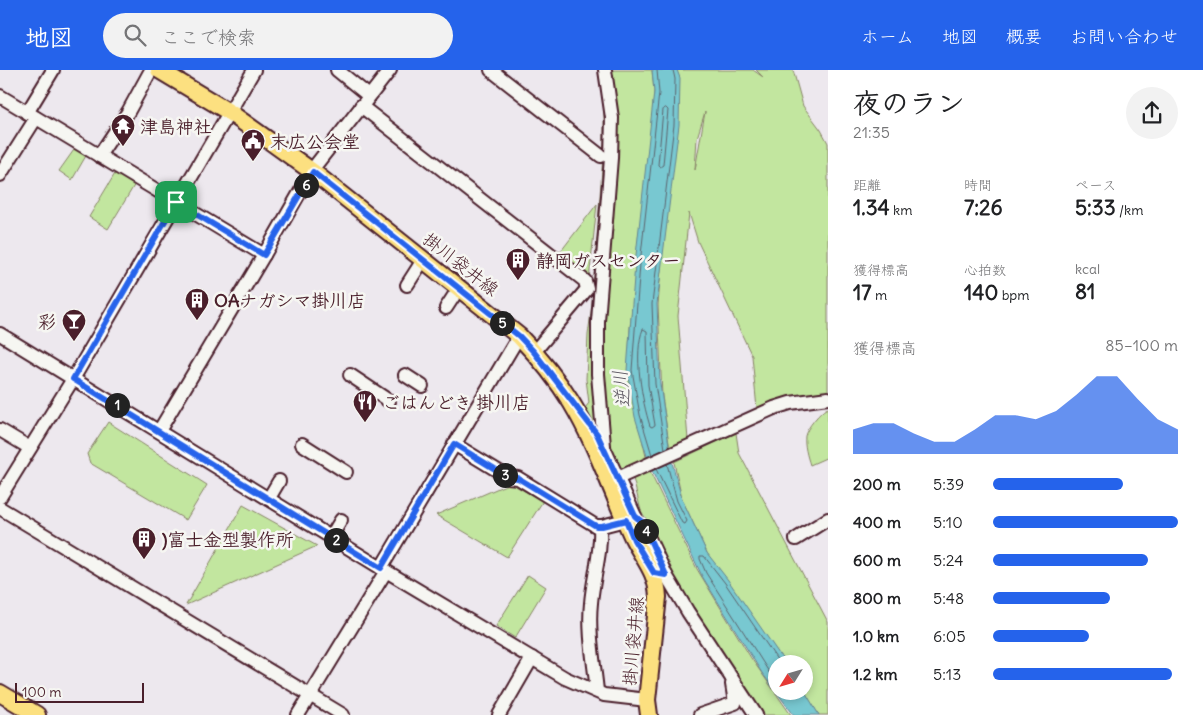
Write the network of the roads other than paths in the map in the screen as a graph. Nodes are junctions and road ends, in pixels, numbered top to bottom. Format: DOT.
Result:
graph roads {
  1 [pos="53,70"];
  2 [pos="151,70"];
  3 [pos="158,70"];
  4 [pos="254,70"];
  5 [pos="337,70"];
  6 [pos="390,70"];
  7 [pos="491,70"];
  8 [pos="605,70"];
  9 [pos="0,96"];
  10 [pos="365,102"];
  11 [pos="229,112"];
  12 [pos="32,115"];
  13 [pos="99,156"];
  14 [pos="601,156"];
  15 [pos="313,172"];
  16 [pos="0,175"];
  17 [pos="176,202"];
  18 [pos="264,255"];
  19 [pos="423,260"];
  20 [pos="408,285"];
  21 [pos="459,288"];
  22 [pos="446,308"];
  23 [pos="0,334"];
  24 [pos="519,336"];
  25 [pos="534,352"];
  26 [pos="350,375"];
  27 [pos="405,375"];
  28 [pos="73,379"];
  29 [pos="422,386"];
  30 [pos="828,398"];
  31 [pos="389,401"];
  32 [pos="571,401"];
  33 [pos="0,430"];
  34 [pos="159,431"];
  35 [pos="302,444"];
  36 [pos="454,444"];
  37 [pos="604,446"];
  38 [pos="30,448"];
  39 [pos="346,472"];
  40 [pos="622,476"];
  41 [pos="279,481"];
  42 [pos="0,497"];
  43 [pos="269,498"];
  44 [pos="0,508"];
  45 [pos="630,518"];
  46 [pos="828,518"];
  47 [pos="341,520"];
  48 [pos="600,526"];
  49 [pos="331,537"];
  50 [pos="796,539"];
  51 [pos="383,569"];
  52 [pos="656,571"];
  53 [pos="532,658"];
  54 [pos="730,677"];
  55 [pos="597,692"];
  56 [pos="0,693"];
  57 [pos="310,695"];
  58 [pos="648,707"];
  59 [pos="36,715"];
  60 [pos="298,715"];
  61 [pos="343,715"];
  62 [pos="499,715"];
  63 [pos="700,715"];
  64 [pos="756,715"];
  1 -- 12 [label="street"];
  2 -- 13 [label="street"];
  3 -- 11 [label="main road, 掛川袋井線"];
  4 -- 11 [label="street"];
  5 -- 10 [label="street"];
  6 -- 10 [label="street"];
  7 -- 14 [label="street"];
  8 -- 37 [label="street"];
  9 -- 12 [label="street"];
  10 -- 15 [label="street"];
  10 -- 25 [label="street"];
  11 -- 15 [label="main road, 掛川袋井線"];
  11 -- 17 [label="street"];
  12 -- 13 [label="street"];
  12 -- 16 [label="street"];
  13 -- 17 [label="street"];
  15 -- 18 [label="street"];
  15 -- 19 [label="main road, 掛川袋井線"];
  17 -- 18 [label="street"];
  17 -- 28 [label="street"];
  18 -- 34 [label="street"];
  19 -- 20 [label="street"];
  19 -- 21 [label="main road, 掛川袋井線"];
  21 -- 22 [label="street"];
  21 -- 24 [label="main road, 掛川袋井線"];
  23 -- 28 [label="street"];
  24 -- 25 [label="main road, 掛川袋井線"];
  24 -- 36 [label="street"];
  25 -- 32 [label="main road, 掛川袋井線"];
  26 -- 31 [label="street"];
  27 -- 29 [label="street"];
  28 -- 34 [label="street"];
  28 -- 38 [label="street"];
  30 -- 40 [label="street"];
  32 -- 37 [label="street"];
  32 -- 45 [label="main road, 掛川袋井線"];
  33 -- 38 [label="street"];
  34 -- 43 [label="street"];
  35 -- 39 [label="street"];
  36 -- 48 [label="street"];
  36 -- 51 [label="street"];
  37 -- 40 [label="street"];
  38 -- 42 [label="street"];
  40 -- 45 [label="street"];
  41 -- 43 [label="street"];
  43 -- 49 [label="street"];
  44 -- 57 [label="street"];
  45 -- 48 [label="street"];
  45 -- 52 [label="main road, 掛川袋井線"];
  46 -- 50 [label="street"];
  47 -- 49 [label="street"];
  48 -- 55 [label="street"];
  49 -- 51 [label="street"];
  51 -- 53 [label="street"];
  51 -- 57 [label="street"];
  52 -- 54 [label="street"];
  52 -- 58 [label="main road, 掛川袋井線"];
  53 -- 55 [label="street"];
  53 -- 62 [label="street"];
  54 -- 63 [label="street"];
  54 -- 64 [label="street"];
  55 -- 58 [label="street"];
  56 -- 59 [label="main road"];
  57 -- 60 [label="street"];
  57 -- 61 [label="street"];
}
